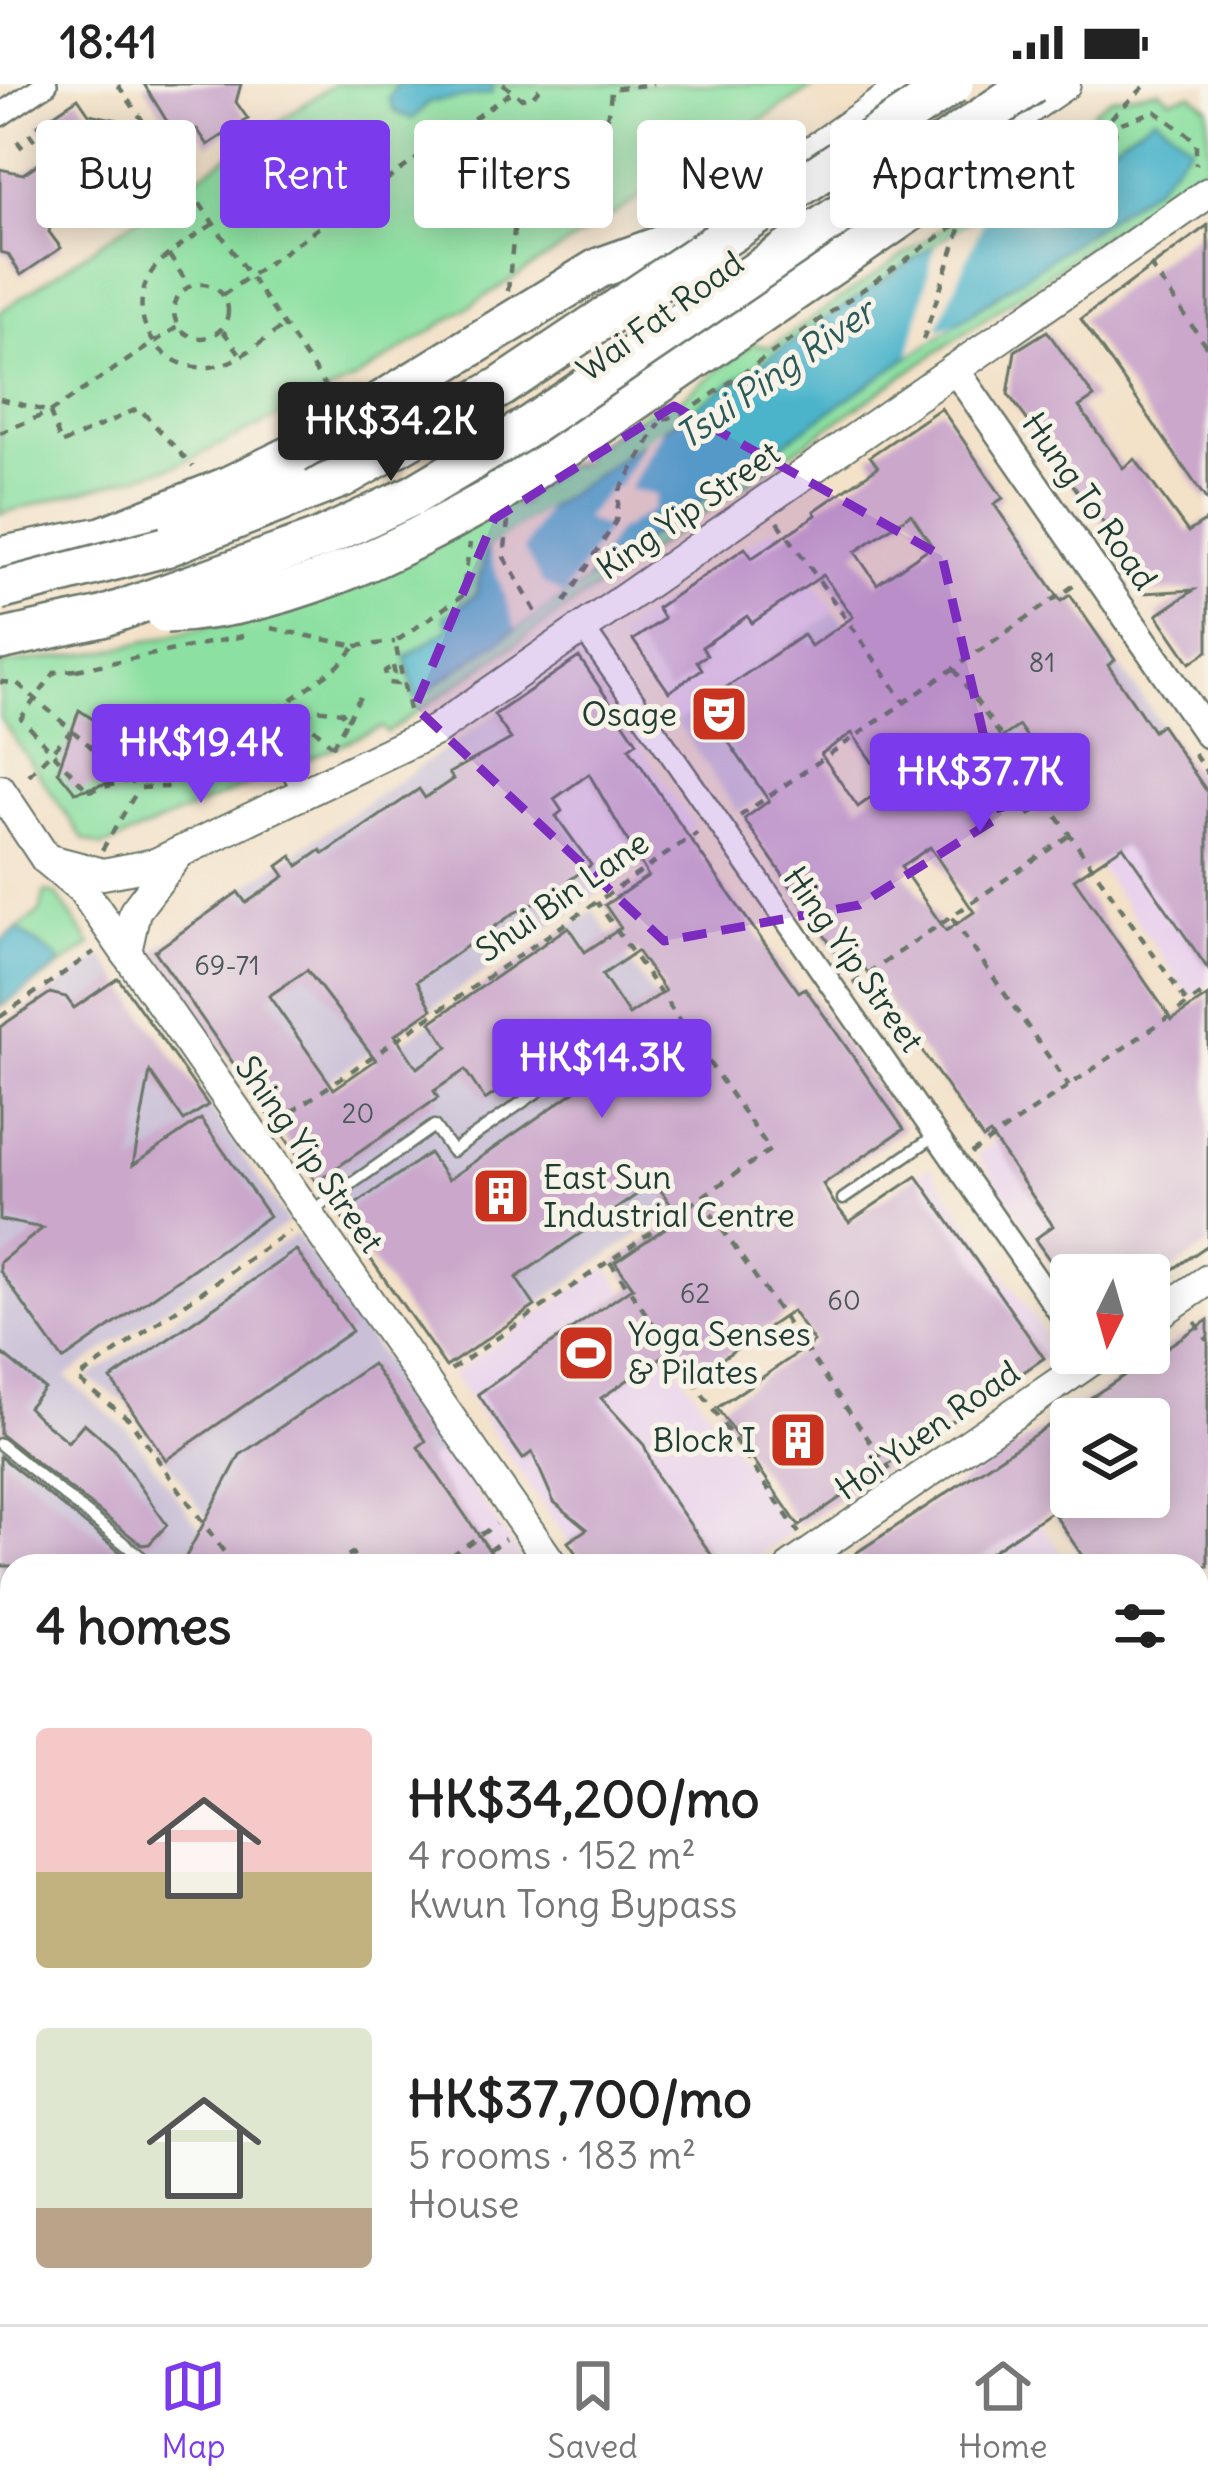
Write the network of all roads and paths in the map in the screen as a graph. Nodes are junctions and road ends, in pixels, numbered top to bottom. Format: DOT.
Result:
graph roads {
  1 [pos="46,84"];
  2 [pos="503,84"];
  3 [pos="544,84"];
  4 [pos="654,84"];
  5 [pos="908,84"];
  6 [pos="953,84"];
  7 [pos="1032,84"];
  8 [pos="1065,84"];
  9 [pos="1147,84"];
  10 [pos="118,85"];
  11 [pos="510,93"];
  12 [pos="0,116"];
  13 [pos="474,120"];
  14 [pos="605,120"];
  15 [pos="1017,120"];
  16 [pos="28,133"];
  17 [pos="17,141"];
  18 [pos="36,143"];
  19 [pos="25,151"];
  20 [pos="414,162"];
  21 [pos="1202,179"];
  22 [pos="213,224"];
  23 [pos="514,228"];
  24 [pos="845,228"];
  25 [pos="886,228"];
  26 [pos="952,228"];
  27 [pos="960,228"];
  28 [pos="683,238"];
  29 [pos="169,255"];
  30 [pos="1145,259"];
  31 [pos="249,277"];
  32 [pos="189,286"];
  33 [pos="223,295"];
  34 [pos="507,299"];
  35 [pos="592,318"];
  36 [pos="284,326"];
  37 [pos="177,327"];
  38 [pos="221,329"];
  39 [pos="922,340"];
  40 [pos="153,343"];
  41 [pos="1208,349"];
  42 [pos="241,355"];
  43 [pos="954,368"];
  44 [pos="637,377"];
  45 [pos="0,399"];
  46 [pos="338,404"];
  47 [pos="50,412"];
  48 [pos="661,421"];
  49 [pos="0,433"];
  50 [pos="642,434"];
  51 [pos="197,471"];
  52 [pos="775,517"];
  53 [pos="496,523"];
  54 [pos="471,536"];
  55 [pos="102,537"];
  56 [pos="165,547"];
  57 [pos="0,557"];
  58 [pos="1076,584"];
  59 [pos="0,588"];
  60 [pos="574,615"];
  61 [pos="102,617"];
  62 [pos="540,619"];
  63 [pos="394,642"];
  64 [pos="0,644"];
  65 [pos="356,646"];
  66 [pos="954,669"];
  67 [pos="399,674"];
  68 [pos="387,678"];
  69 [pos="0,682"];
  70 [pos="360,697"];
  71 [pos="287,702"];
  72 [pos="905,703"];
  73 [pos="409,710"];
  74 [pos="305,718"];
  75 [pos="347,720"];
  76 [pos="261,721"];
  77 [pos="70,731"];
  78 [pos="1208,734"];
  79 [pos="332,746"];
  80 [pos="336,756"];
  81 [pos="29,775"];
  82 [pos="127,781"];
  83 [pos="139,788"];
  84 [pos="0,790"];
  85 [pos="303,794"];
  86 [pos="737,818"];
  87 [pos="702,829"];
  88 [pos="1070,835"];
  89 [pos="187,849"];
  90 [pos="100,854"];
  91 [pos="46,859"];
  92 [pos="597,902"];
  93 [pos="951,916"];
  94 [pos="114,950"];
  95 [pos="853,984"];
  96 [pos="1208,990"];
  97 [pos="1188,1004"];
  98 [pos="0,1017"];
  99 [pos="547,1085"];
  100 [pos="1069,1086"];
  101 [pos="272,1126"];
  102 [pos="936,1135"];
  103 [pos="971,1153"];
  104 [pos="700,1198"];
  105 [pos="843,1199"];
  106 [pos="302,1220"];
  107 [pos="609,1261"];
  108 [pos="1208,1280"];
  109 [pos="1050,1298"];
  110 [pos="1170,1306"];
  111 [pos="1188,1312"];
  112 [pos="1208,1341"];
  113 [pos="445,1374"];
  114 [pos="1067,1374"];
  115 [pos="0,1444"];
  116 [pos="890,1470"];
  117 [pos="500,1521"];
  118 [pos="500,1542"];
  119 [pos="489,1550"];
  120 [pos="137,1554"];
  121 [pos="225,1554"];
  122 [pos="454,1554"];
  123 [pos="545,1554"];
  124 [pos="809,1554"];
  1 -- 12 [label="street"];
  2 -- 11 [label="path"];
  3 -- 11 [label="path"];
  4 -- 14 [label="path"];
  5 -- 28 [label="main road, Wai Fat Road"];
  6 -- 56 [label="highway, bridge"];
  7 -- 61 [label="highway, bridge"];
  8 -- 15 [label="main road, Wai Fat Road"];
  9 -- 21 [label="path"];
  10 -- 22 [label="path"];
  11 -- 13 [label="path"];
  16 -- 18 [label="path"];
  17 -- 19 [label="path"];
  20 -- 31 [label="path"];
  21 -- 43 [label="main road, King Yip Street"];
  22 -- 29 [label="path"];
  22 -- 31 [label="path"];
  23 -- 34 [label="path"];
  24 -- 44 [label="main road, Wai Fat Road"];
  25 -- 61 [label="highway, bridge"];
  26 -- 48 [label="path"];
  27 -- 39 [label="path"];
  28 -- 35 [label="main road, Wai Fat Road"];
  28 -- 55 [label="highway, bridge"];
  29 -- 32 [label="path"];
  29 -- 40 [label="path"];
  30 -- 41 [label="path"];
  31 -- 33 [label="path"];
  31 -- 36 [label="path"];
  32 -- 33 [label="path"];
  32 -- 37 [label="path"];
  33 -- 38 [label="path"];
  35 -- 44 [label="main road"];
  35 -- 59 [label="main road, Wai Fat Road"];
  36 -- 42 [label="path"];
  36 -- 46 [label="path"];
  37 -- 38 [label="path"];
  37 -- 40 [label="path"];
  38 -- 42 [label="path"];
  40 -- 42 [label="path"];
  40 -- 47 [label="path"];
  43 -- 60 [label="main road, King Yip Street"];
  43 -- 78 [label="street, Hung To Road"];
  44 -- 64 [label="main road, Wai Fat Road"];
  45 -- 47 [label="path"];
  47 -- 49 [label="path"];
  47 -- 51 [label="path"];
  48 -- 50 [label="path"];
  48 -- 60 [label="path"];
  52 -- 72 [label="path"];
  53 -- 62 [label="path"];
  54 -- 63 [label="path"];
  55 -- 56 [label="highway"];
  55 -- 57 [label="highway"];
  56 -- 59 [label="highway, bridge"];
  58 -- 66 [label="path"];
  60 -- 85 [label="main road, King Yip Street"];
  60 -- 102 [label="street, Hing Yip Street"];
  61 -- 64 [label="highway"];
  63 -- 65 [label="path"];
  63 -- 67 [label="path"];
  65 -- 71 [label="path"];
  65 -- 82 [label="path, bridge"];
  66 -- 72 [label="path"];
  66 -- 88 [label="path"];
  67 -- 68 [label="path"];
  67 -- 73 [label="path"];
  69 -- 77 [label="path"];
  70 -- 75 [label="path"];
  71 -- 74 [label="path"];
  71 -- 76 [label="path"];
  72 -- 86 [label="path"];
  74 -- 75 [label="path"];
  74 -- 79 [label="path"];
  75 -- 79 [label="path"];
  76 -- 83 [label="path"];
  76 -- 85 [label="street"];
  77 -- 81 [label="path"];
  77 -- 82 [label="path"];
  79 -- 80 [label="path"];
  82 -- 83 [label="path"];
  83 -- 90 [label="path"];
  84 -- 91 [label="main road, Shing Yip Street"];
  85 -- 89 [label="main road, King Yip Street"];
  87 -- 92 [label="path, Shui Bin Lane"];
  88 -- 93 [label="path"];
  88 -- 97 [label="path"];
  89 -- 91 [label="main road, King Yip Street"];
  89 -- 94 [label="main road, King Yip Street"];
  91 -- 94 [label="main road, Shing Yip Street"];
  92 -- 101 [label="path, Shui Bin Lane"];
  92 -- 104 [label="path"];
  93 -- 95 [label="path"];
  93 -- 100 [label="path"];
  94 -- 98 [label="path"];
  94 -- 106 [label="main road, Shing Yip Street"];
  96 -- 97 [label="path"];
  97 -- 100 [label="path"];
  99 -- 106 [label="lane"];
  100 -- 103 [label="path"];
  102 -- 105 [label="lane"];
  102 -- 109 [label="street, Hing Yip Street"];
  104 -- 107 [label="path"];
  104 -- 116 [label="path"];
  106 -- 121 [label="path"];
  106 -- 123 [label="main road, Shing Yip Street"];
  107 -- 113 [label="path"];
  107 -- 124 [label="path"];
  108 -- 110 [label="main road"];
  111 -- 112 [label="path"];
  114 -- 124 [label="main road, Hoi Yuen Road"];
  115 -- 120 [label="lane"];
  117 -- 122 [label="path"];
  118 -- 119 [label="path"];
}
